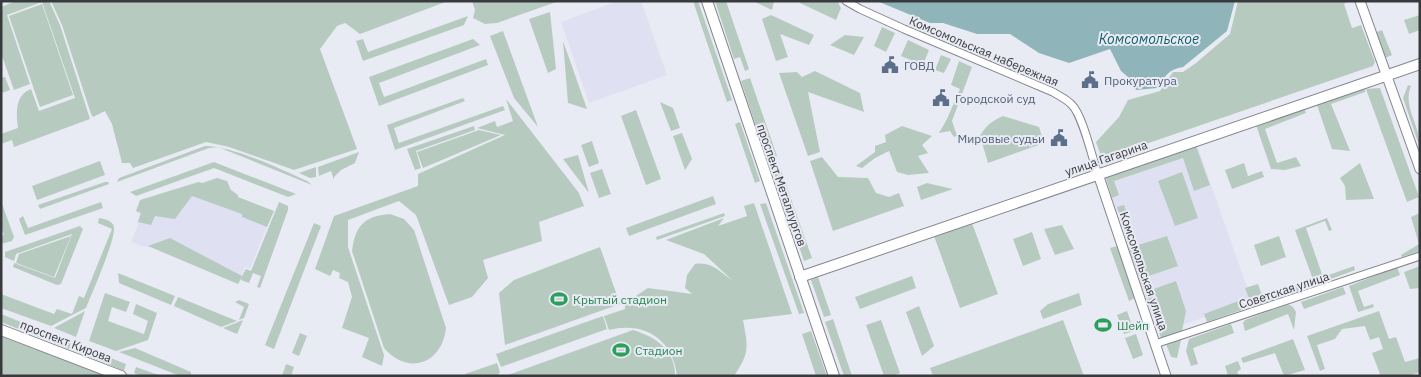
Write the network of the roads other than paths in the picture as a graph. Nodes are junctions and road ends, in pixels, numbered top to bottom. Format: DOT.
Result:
graph roads {
  1 [pos="707,1"];
  2 [pos="846,1"];
  3 [pos="1360,1"];
  4 [pos="1420,64"];
  5 [pos="1386,76"];
  6 [pos="1420,169"];
  7 [pos="1098,174"];
  8 [pos="1420,256"];
  9 [pos="800,277"];
  10 [pos="1,330"];
  11 [pos="1155,344"];
  12 [pos="121,376"];
  13 [pos="834,376"];
  14 [pos="1166,376"];
  1 -- 9 [label="main road, проспект Металлургов"];
  2 -- 7 [label="street, Комсомольская набережная"];
  3 -- 5 [label="street"];
  4 -- 5 [label="main road, улица Гагарина"];
  5 -- 6 [label="street"];
  5 -- 7 [label="main road, улица Гагарина"];
  7 -- 9 [label="main road, улица Гагарина"];
  7 -- 11 [label="street, Комсомольская улица"];
  8 -- 11 [label="street, Советская улица"];
  9 -- 13 [label="main road, проспект Металлургов"];
  10 -- 12 [label="main road, проспект Кирова"];
  11 -- 14 [label="street, Комсомольская улица"];
}
